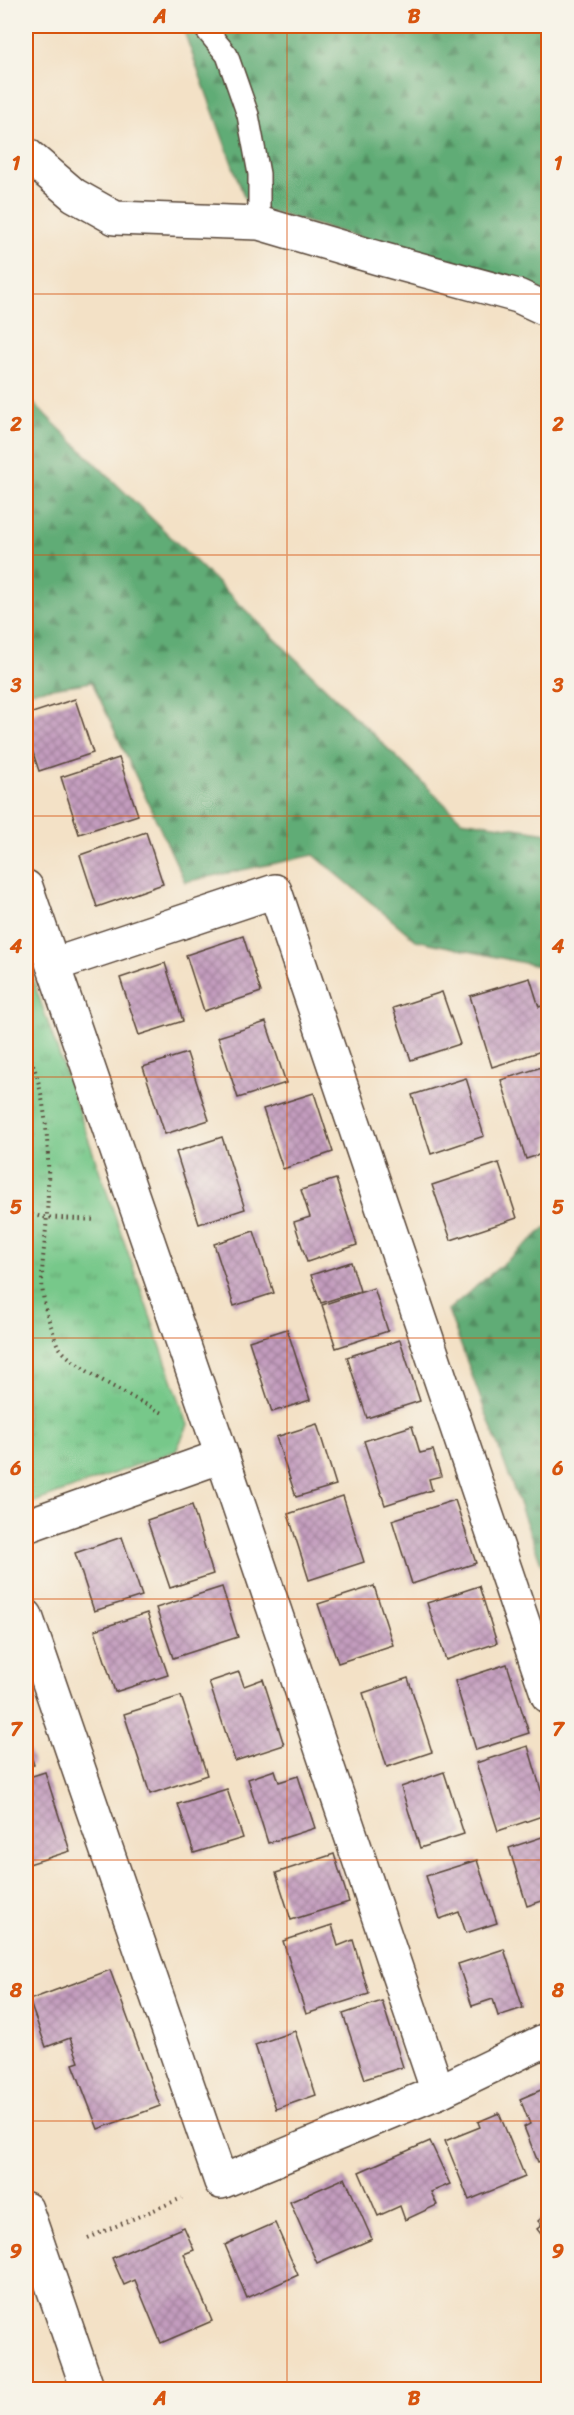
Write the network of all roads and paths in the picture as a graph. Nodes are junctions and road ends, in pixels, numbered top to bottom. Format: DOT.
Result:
graph roads {
  1 [pos="203,26"];
  2 [pos="26,154"];
  3 [pos="259,223"];
  4 [pos="549,310"];
  5 [pos="26,887"];
  6 [pos="53,965"];
  7 [pos="26,1048"];
  8 [pos="26,1213"];
  9 [pos="47,1217"];
  10 [pos="140,1218"];
  11 [pos="170,1417"];
  12 [pos="222,1456"];
  13 [pos="26,1526"];
  14 [pos="26,1616"];
  15 [pos="549,1696"];
  16 [pos="549,2039"];
  17 [pos="438,2092"];
  18 [pos="222,2182"];
  19 [pos="26,2209"];
  20 [pos="88,2238"];
  21 [pos="88,2390"];
  1 -- 3 [label="lane"];
  2 -- 3 [label="street"];
  3 -- 4 [label="street"];
  5 -- 6 [label="street"];
  6 -- 10 [label="street"];
  6 -- 15 [label="street"];
  7 -- 9 [label="path"];
  8 -- 9 [label="path"];
  9 -- 10 [label="path"];
  9 -- 11 [label="path"];
  10 -- 12 [label="street"];
  12 -- 13 [label="street"];
  12 -- 17 [label="street"];
  14 -- 18 [label="street"];
  16 -- 17 [label="street"];
  17 -- 18 [label="street"];
  18 -- 20 [label="path"];
  19 -- 21 [label="street"];
}
